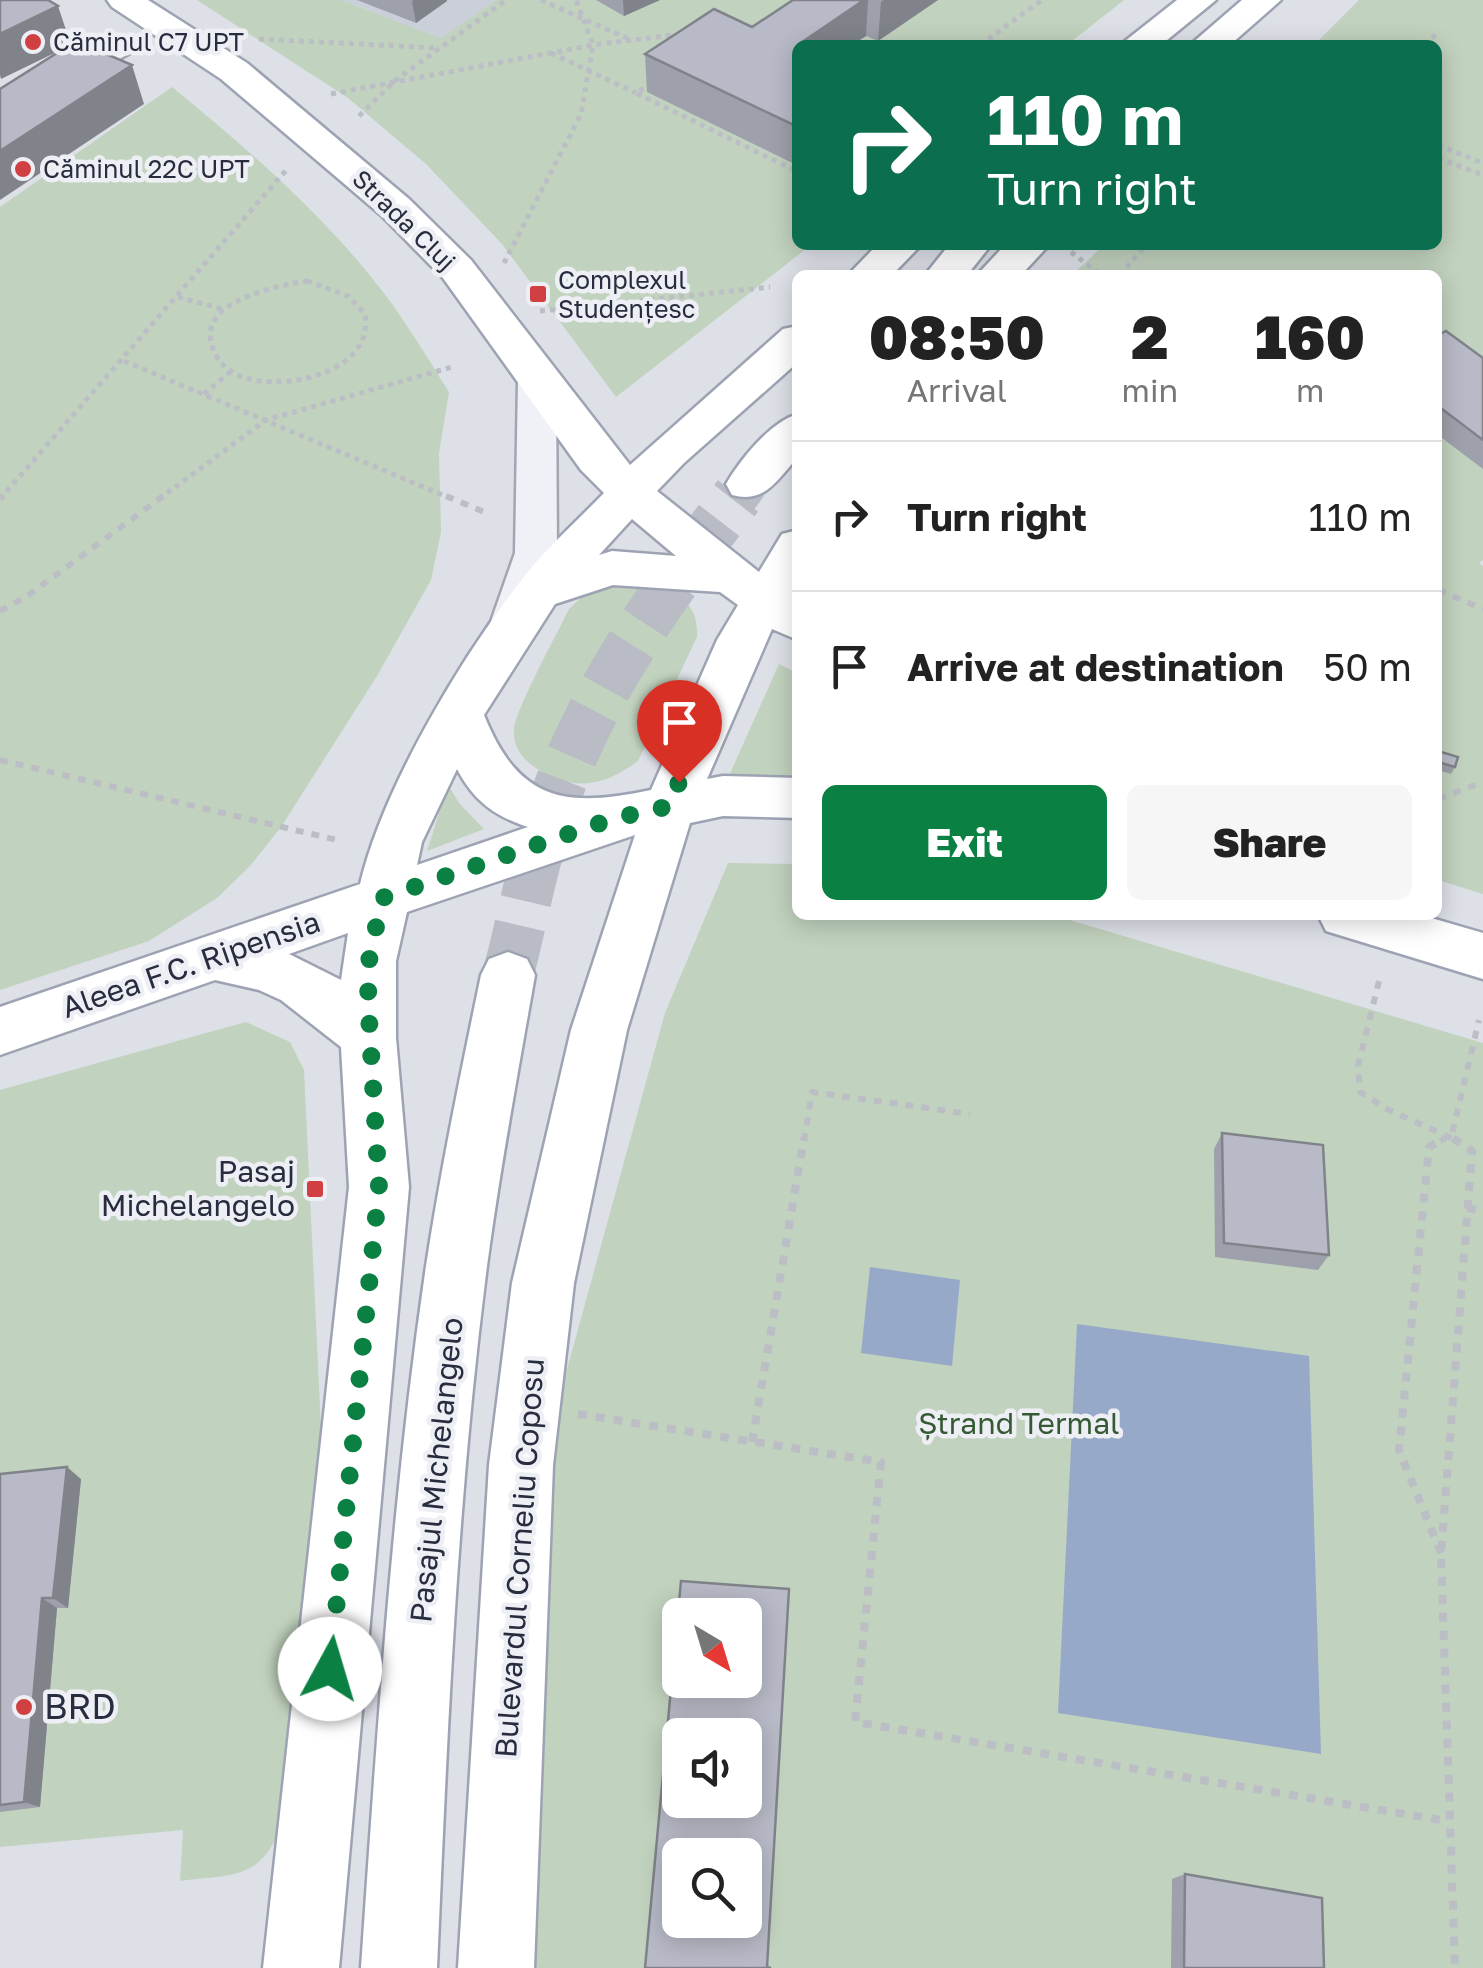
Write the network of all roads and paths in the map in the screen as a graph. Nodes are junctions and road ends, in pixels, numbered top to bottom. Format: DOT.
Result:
graph roads {
  1 [pos="124,0"];
  2 [pos="506,0"];
  3 [pos="541,0"];
  4 [pos="576,0"];
  5 [pos="1042,0"];
  6 [pos="1199,0"];
  7 [pos="1280,4"];
  8 [pos="582,18"];
  9 [pos="685,33"];
  10 [pos="1436,34"];
  11 [pos="258,39"];
  12 [pos="632,40"];
  13 [pos="987,40"];
  14 [pos="1145,40"];
  15 [pos="1217,40"];
  16 [pos="1262,40"];
  17 [pos="1430,40"];
  18 [pos="592,45"];
  19 [pos="118,46"];
  20 [pos="437,48"];
  21 [pos="550,53"];
  22 [pos="588,71"];
  23 [pos="665,74"];
  24 [pos="396,80"];
  25 [pos="636,93"];
  26 [pos="332,94"];
  27 [pos="0,112"];
  28 [pos="359,116"];
  29 [pos="1442,147"];
  30 [pos="1442,160"];
  31 [pos="1483,163"];
  32 [pos="287,169"];
  33 [pos="792,169"];
  34 [pos="1483,175"];
  35 [pos="896,250"];
  36 [pos="967,250"];
  37 [pos="1024,250"];
  38 [pos="1142,250"];
  39 [pos="1071,252"];
  40 [pos="504,263"];
  41 [pos="874,270"];
  42 [pos="949,270"];
  43 [pos="1002,270"];
  44 [pos="1094,270"];
  45 [pos="1124,270"];
  46 [pos="770,288"];
  47 [pos="178,297"];
  48 [pos="222,309"];
  49 [pos="540,311"];
  50 [pos="792,345"];
  51 [pos="124,361"];
  52 [pos="452,367"];
  53 [pos="230,372"];
  54 [pos="536,380"];
  55 [pos="203,394"];
  56 [pos="266,420"];
  57 [pos="792,436"];
  58 [pos="748,484"];
  59 [pos="632,495"];
  60 [pos="0,499"];
  61 [pos="488,514"];
  62 [pos="792,556"];
  63 [pos="1442,592"];
  64 [pos="764,600"];
  65 [pos="1483,609"];
  66 [pos="0,611"];
  67 [pos="524,611"];
  68 [pos="459,714"];
  69 [pos="0,760"];
  70 [pos="1483,782"];
  71 [pos="1442,797"];
  72 [pos="792,798"];
  73 [pos="641,812"];
  74 [pos="336,840"];
  75 [pos="382,898"];
  76 [pos="1362,920"];
  77 [pos="1483,956"];
  78 [pos="216,957"];
  79 [pos="508,975"];
  80 [pos="1378,981"];
  81 [pos="1479,1020"];
  82 [pos="0,1031"];
  83 [pos="368,1038"];
  84 [pos="970,1114"];
  85 [pos="1452,1134"];
  86 [pos="1467,1208"];
  87 [pos="1483,1211"];
  88 [pos="578,1414"];
  89 [pos="752,1442"];
  90 [pos="1441,1554"];
  91 [pos="1447,1821"];
  92 [pos="301,1968"];
  93 [pos="399,1968"];
  94 [pos="496,1968"];
  95 [pos="1455,1968"];
  1 -- 54 [label="main road, Strada Cluj"];
  2 -- 20 [label="path"];
  3 -- 8 [label="path"];
  4 -- 8 [label="path"];
  5 -- 13 [label="path"];
  6 -- 14 [label="main road"];
  7 -- 15 [label="main road"];
  7 -- 16 [label="main road"];
  8 -- 12 [label="path"];
  8 -- 18 [label="path"];
  9 -- 12 [label="path"];
  10 -- 17 [label="path"];
  11 -- 20 [label="path"];
  12 -- 18 [label="path"];
  18 -- 21 [label="path"];
  18 -- 22 [label="path"];
  19 -- 27 [label="street"];
  20 -- 24 [label="path"];
  21 -- 22 [label="path"];
  21 -- 24 [label="path"];
  22 -- 25 [label="path"];
  22 -- 40 [label="path"];
  23 -- 25 [label="path"];
  24 -- 26 [label="path"];
  24 -- 28 [label="path"];
  25 -- 33 [label="path"];
  29 -- 31 [label="path"];
  30 -- 34 [label="path"];
  32 -- 47 [label="path"];
  35 -- 41 [label="main road"];
  36 -- 42 [label="main road"];
  37 -- 43 [label="main road"];
  38 -- 45 [label="path"];
  39 -- 44 [label="path"];
  46 -- 49 [label="path"];
  47 -- 48 [label="path"];
  47 -- 51 [label="path"];
  48 -- 53 [label="path"];
  48 -- 53 [label="path"];
  50 -- 59 [label="main road"];
  51 -- 55 [label="path"];
  51 -- 60 [label="path"];
  52 -- 56 [label="path"];
  53 -- 55 [label="path"];
  54 -- 59 [label="main road, Strada Cluj"];
  54 -- 67 [label="street"];
  55 -- 56 [label="path"];
  56 -- 61 [label="path"];
  56 -- 66 [label="path"];
  57 -- 58 [label="main road"];
  59 -- 64 [label="main road, Strada Cluj"];
  59 -- 67 [label="main road"];
  62 -- 64 [label="main road, Bulevardul Corneliu Coposu"];
  63 -- 65 [label="path"];
  64 -- 67 [label="main road"];
  64 -- 73 [label="main road, Bulevardul Corneliu Coposu"];
  67 -- 68 [label="main road"];
  68 -- 73 [label="main road"];
  68 -- 75 [label="main road"];
  69 -- 74 [label="path"];
  70 -- 71 [label="path"];
  72 -- 73 [label="main road"];
  73 -- 75 [label="main road, Aleea F.C. Ripensia"];
  73 -- 94 [label="main road, Bulevardul Corneliu Coposu"];
  75 -- 78 [label="main road, Aleea F.C. Ripensia"];
  75 -- 83 [label="main road"];
  76 -- 77 [label="main road"];
  78 -- 82 [label="main road, Aleea F.C. Ripensia"];
  78 -- 83 [label="main road"];
  79 -- 93 [label="main road, Pasajul Michelangelo"];
  80 -- 85 [label="path"];
  81 -- 85 [label="path"];
  83 -- 92 [label="main road"];
  84 -- 89 [label="path"];
  85 -- 86 [label="path"];
  85 -- 90 [label="path"];
  86 -- 87 [label="path"];
  86 -- 90 [label="path"];
  88 -- 89 [label="path"];
  89 -- 91 [label="path"];
  90 -- 91 [label="path"];
  91 -- 95 [label="path"];
}
